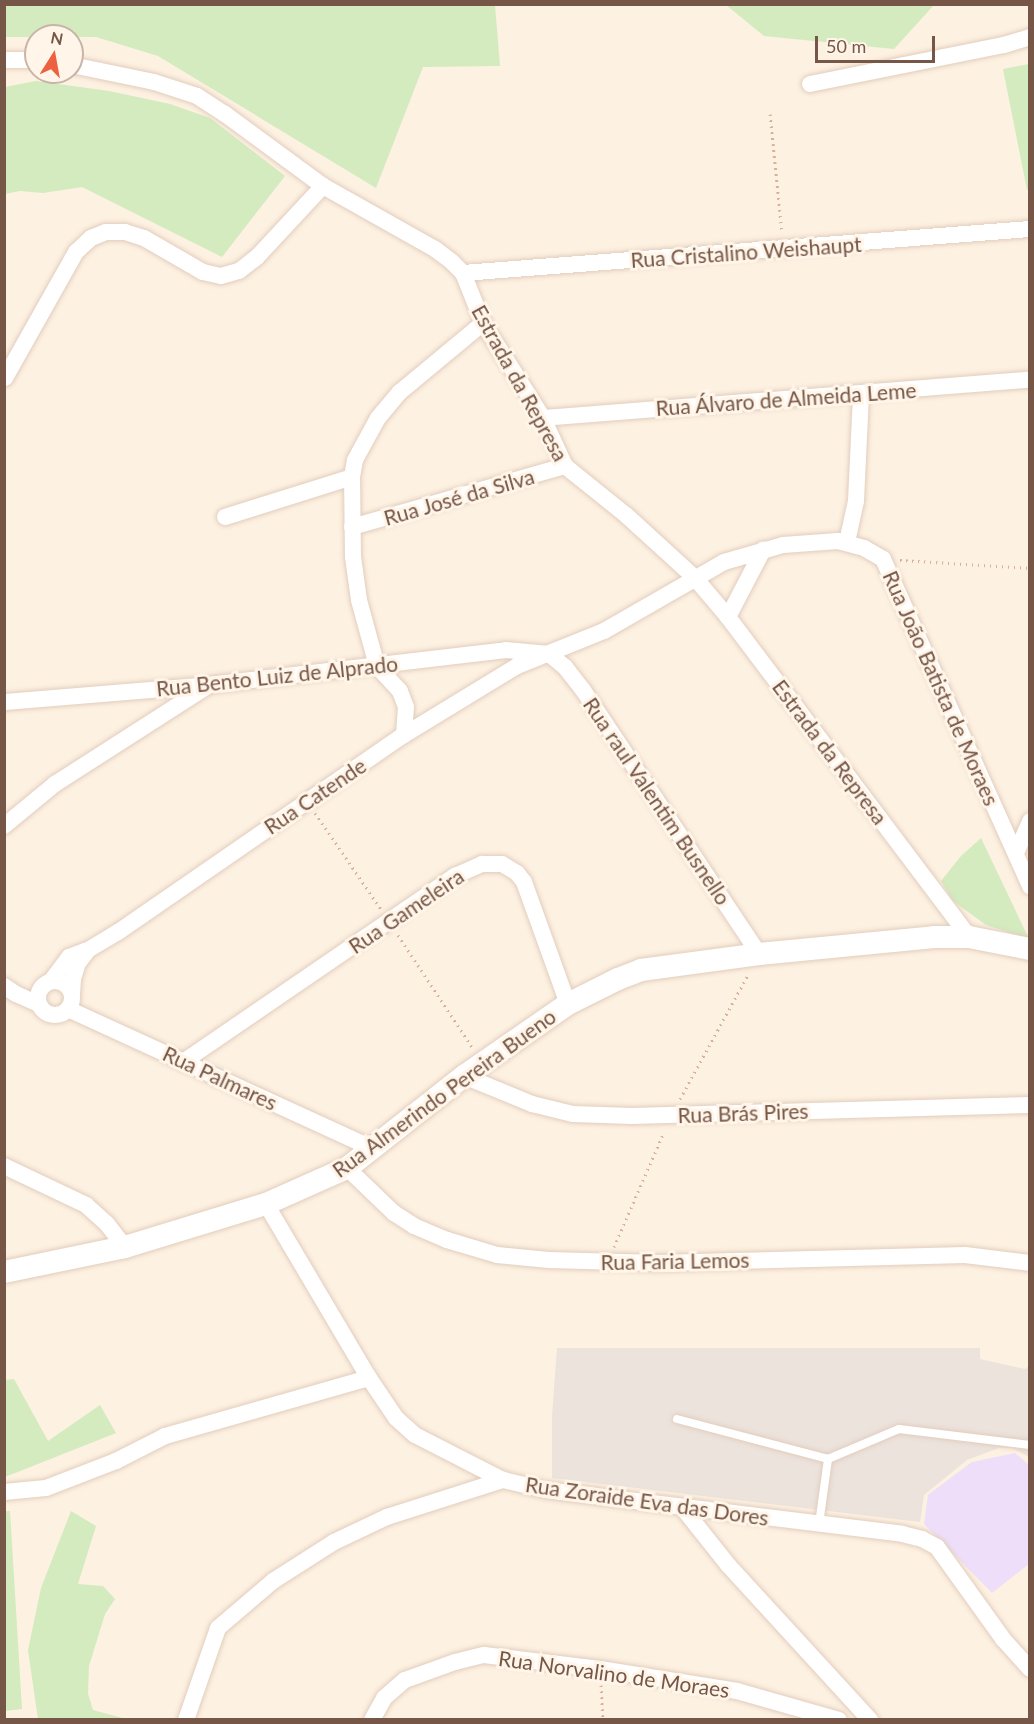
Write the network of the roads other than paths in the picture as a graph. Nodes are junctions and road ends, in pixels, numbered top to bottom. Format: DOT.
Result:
graph roads {
  1 [pos="1029,37"];
  2 [pos="4,60"];
  3 [pos="24,60"];
  4 [pos="84,67"];
  5 [pos="810,84"];
  6 [pos="323,186"];
  7 [pos="1029,229"];
  8 [pos="463,273"];
  9 [pos="483,323"];
  10 [pos="5,378"];
  11 [pos="1029,380"];
  12 [pos="861,393"];
  13 [pos="543,418"];
  14 [pos="565,466"];
  15 [pos="352,477"];
  16 [pos="225,517"];
  17 [pos="352,527"];
  18 [pos="848,542"];
  19 [pos="763,550"];
  20 [pos="695,578"];
  21 [pos="728,617"];
  22 [pos="549,654"];
  23 [pos="377,666"];
  24 [pos="209,685"];
  25 [pos="4,702"];
  26 [pos="404,735"];
  27 [pos="1029,821"];
  28 [pos="4,826"];
  29 [pos="1022,861"];
  30 [pos="1029,886"];
  31 [pos="969,937"];
  32 [pos="1029,949"];
  33 [pos="88,950"];
  34 [pos="759,954"];
  35 [pos="51,981"];
  36 [pos="4,986"];
  37 [pos="70,1002"];
  38 [pos="38,1004"];
  39 [pos="568,1004"];
  40 [pos="183,1062"];
  41 [pos="464,1076"];
  42 [pos="1029,1105"];
  43 [pos="371,1148"];
  44 [pos="4,1166"];
  45 [pos="347,1168"];
  46 [pos="266,1204"];
  47 [pos="125,1247"];
  48 [pos="1029,1263"];
  49 [pos="4,1272"];
  50 [pos="369,1378"];
  51 [pos="677,1419"];
  52 [pos="1029,1445"];
  53 [pos="828,1459"];
  54 [pos="504,1480"];
  55 [pos="4,1491"];
  56 [pos="682,1508"];
  57 [pos="819,1524"];
  58 [pos="1029,1669"];
  59 [pos="186,1719"];
  60 [pos="372,1719"];
  61 [pos="839,1719"];
  62 [pos="870,1719"];
  1 -- 5 [label="street"];
  2 -- 3 [label="street"];
  4 -- 6 [label="street, Estrada da Represa"];
  6 -- 8 [label="street, Estrada da Represa"];
  6 -- 10 [label="street"];
  7 -- 8 [label="street, Rua Cristalino Weishaupt"];
  8 -- 9 [label="street, Estrada da Represa"];
  9 -- 13 [label="street, Estrada da Represa"];
  9 -- 15 [label="street"];
  11 -- 12 [label="street, Rua Álvaro de Almeida Leme"];
  12 -- 13 [label="street, Rua Álvaro de Almeida Leme"];
  12 -- 18 [label="street"];
  13 -- 14 [label="street, Estrada da Represa"];
  14 -- 17 [label="street, Rua José da Silva"];
  14 -- 20 [label="street, Estrada da Represa"];
  15 -- 16 [label="street"];
  15 -- 17 [label="street"];
  17 -- 23 [label="street"];
  18 -- 19 [label="street, Rua João Batista de Moraes"];
  18 -- 29 [label="street, Rua João Batista de Moraes"];
  19 -- 20 [label="street, Rua João Batista de Moraes"];
  19 -- 21 [label="street"];
  20 -- 21 [label="street, Estrada da Represa"];
  20 -- 22 [label="street, Rua João Batista de Moraes"];
  21 -- 31 [label="street, Estrada da Represa"];
  22 -- 23 [label="street, Rua Bento Luiz de Alprado"];
  22 -- 26 [label="street, Rua Catende"];
  22 -- 34 [label="street, Rua raul Valentim Busnello"];
  23 -- 24 [label="street, Rua Bento Luiz de Alprado"];
  23 -- 26 [label="street"];
  24 -- 25 [label="street, Rua Bento Luiz de Alprado"];
  24 -- 28 [label="street"];
  26 -- 33 [label="street, Rua Catende"];
  27 -- 29 [label="street"];
  29 -- 30 [label="street, Rua João Batista de Moraes"];
  31 -- 32 [label="main road, Rua Almerindo Pereira Bueno"];
  31 -- 34 [label="main road, Rua Almerindo Pereira Bueno"];
  33 -- 35 [label="street, Rua Catende"];
  33 -- 37 [label="street"];
  34 -- 39 [label="main road, Rua Almerindo Pereira Bueno"];
  35 -- 37 [label="street, Rua Palmares"];
  35 -- 38 [label="street"];
  36 -- 38 [label="street, Rua Palmares"];
  37 -- 38 [label="street, Rua Palmares"];
  37 -- 40 [label="street, Rua Palmares"];
  39 -- 40 [label="street, Rua Gameleira"];
  39 -- 41 [label="main road, Rua Almerindo Pereira Bueno"];
  40 -- 43 [label="street, Rua Palmares"];
  41 -- 42 [label="street, Rua Brás Pires"];
  41 -- 43 [label="main road, Rua Almerindo Pereira Bueno"];
  43 -- 45 [label="main road, Rua Almerindo Pereira Bueno"];
  44 -- 47 [label="street"];
  45 -- 46 [label="main road, Rua Almerindo Pereira Bueno"];
  45 -- 48 [label="street, Rua Faria Lemos"];
  46 -- 47 [label="main road, Rua Almerindo Pereira Bueno"];
  46 -- 50 [label="street, Rua Zoraide Eva das Dores"];
  47 -- 49 [label="main road, Rua Almerindo Pereira Bueno"];
  50 -- 54 [label="street, Rua Zoraide Eva das Dores"];
  50 -- 55 [label="street"];
  51 -- 53 [label="lane"];
  52 -- 53 [label="lane"];
  53 -- 57 [label="lane"];
  54 -- 56 [label="street, Rua Zoraide Eva das Dores"];
  54 -- 59 [label="street"];
  56 -- 57 [label="street, Rua Zoraide Eva das Dores"];
  56 -- 62 [label="street"];
  57 -- 58 [label="street, Rua Zoraide Eva das Dores"];
  60 -- 61 [label="street, Rua Norvalino de Moraes"];
}
